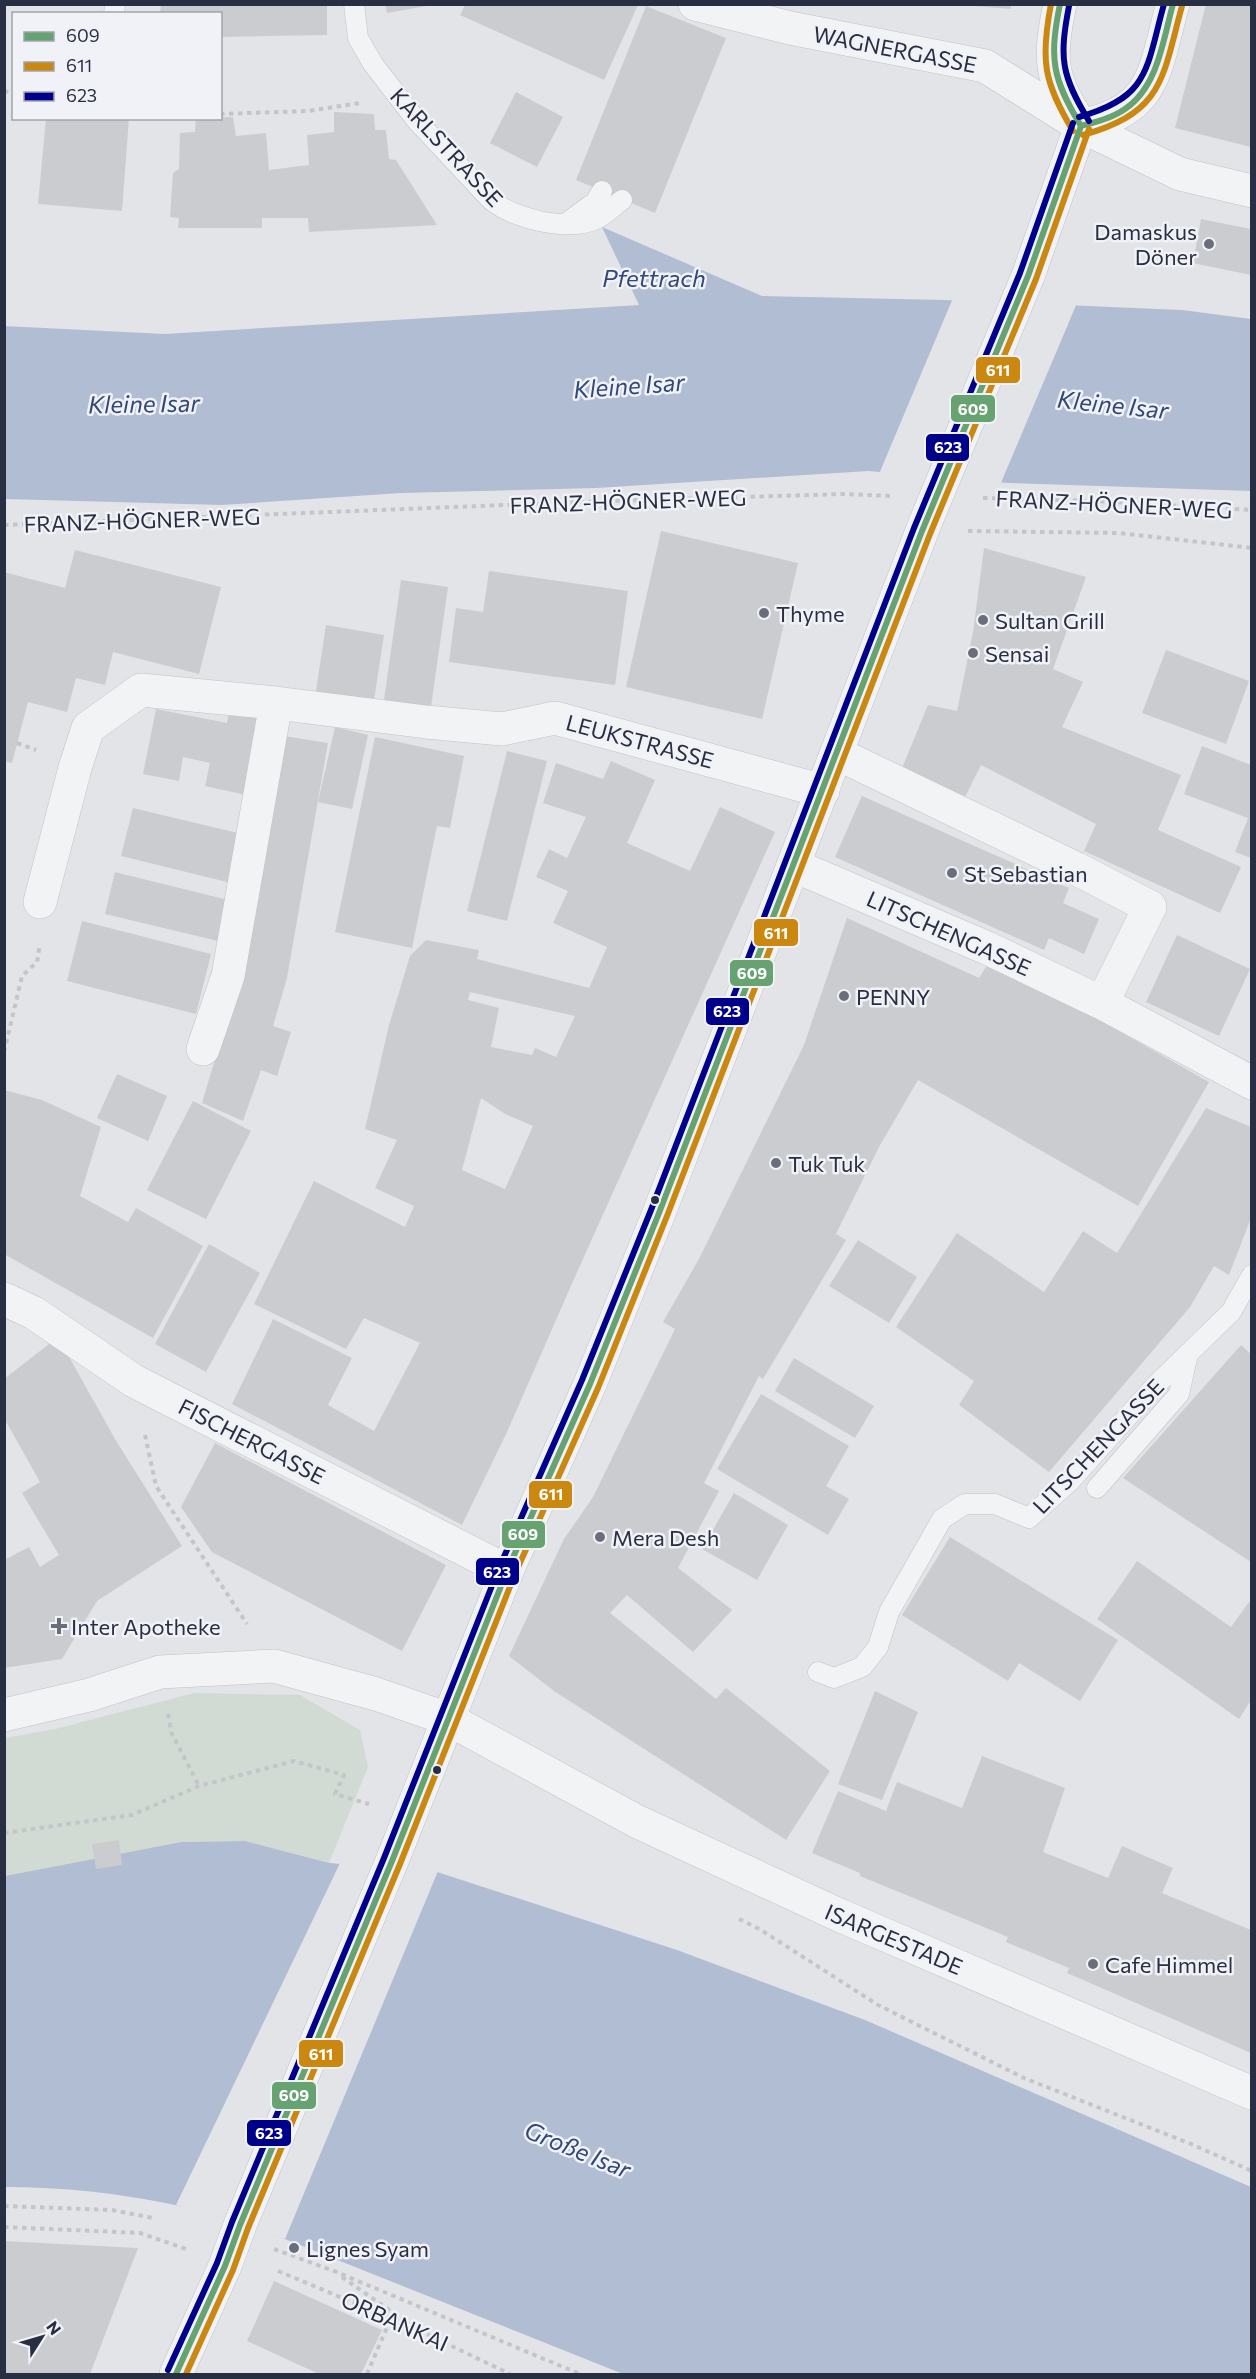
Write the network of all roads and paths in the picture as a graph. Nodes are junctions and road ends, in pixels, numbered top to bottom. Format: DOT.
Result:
graph roads {
  1 [pos="354,4"];
  2 [pos="695,4"];
  3 [pos="1060,4"];
  4 [pos="1173,4"];
  5 [pos="398,98"];
  6 [pos="222,114"];
  7 [pos="1081,126"];
  8 [pos="602,191"];
  9 [pos="1251,191"];
  10 [pos="622,200"];
  11 [pos="563,225"];
  12 [pos="891,496"];
  13 [pos="975,498"];
  14 [pos="1251,510"];
  15 [pos="4,525"];
  16 [pos="924,526"];
  17 [pos="1251,548"];
  18 [pos="276,702"];
  19 [pos="838,754"];
  20 [pos="823,791"];
  21 [pos="795,866"];
  22 [pos="41,918"];
  23 [pos="1102,1003"];
  24 [pos="203,1049"];
  25 [pos="4,1052"];
  26 [pos="1251,1083"];
  27 [pos="1251,1275"];
  28 [pos="4,1299"];
  29 [pos="1188,1354"];
  30 [pos="134,1381"];
  31 [pos="1097,1488"];
  32 [pos="507,1570"];
  33 [pos="274,1666"];
  34 [pos="160,1672"];
  35 [pos="818,1672"];
  36 [pos="4,1714"];
  37 [pos="448,1719"];
  38 [pos="199,1786"];
  39 [pos="335,1794"];
  40 [pos="4,1833"];
  41 [pos="732,1915"];
  42 [pos="1251,2093"];
  43 [pos="1251,2171"];
  44 [pos="4,2206"];
  45 [pos="153,2218"];
  46 [pos="4,2227"];
  47 [pos="311,2262"];
  48 [pos="225,2266"];
  49 [pos="278,2271"];
  50 [pos="334,2271"];
  51 [pos="391,2318"];
  52 [pos="416,2329"];
  53 [pos="176,2374"];
  54 [pos="367,2374"];
  55 [pos="510,2374"];
  56 [pos="580,2374"];
  1 -- 5 [label="lane, KARLSTRASSE"];
  2 -- 7 [label="street, WAGNERGASSE"];
  3 -- 7 [label="street"];
  4 -- 7 [label="street"];
  5 -- 6 [label="path"];
  5 -- 11 [label="lane, KARLSTRASSE"];
  7 -- 9 [label="street, WAGNERGASSE"];
  7 -- 16 [label="street, bridge"];
  8 -- 11 [label="lane"];
  10 -- 11 [label="lane, KARLSTRASSE"];
  12 -- 15 [label="path, FRANZ-HÖGNER-WEG"];
  13 -- 14 [label="path, FRANZ-HÖGNER-WEG"];
  16 -- 17 [label="path"];
  16 -- 19 [label="street"];
  18 -- 20 [label="street, LEUKSTRASSE"];
  18 -- 22 [label="street, LEUKSTRASSE"];
  18 -- 24 [label="street"];
  19 -- 20 [label="street"];
  19 -- 23 [label="street"];
  20 -- 21 [label="street"];
  21 -- 23 [label="street, LITSCHENGASSE"];
  21 -- 32 [label="street"];
  22 -- 25 [label="path"];
  23 -- 26 [label="street, LITSCHENGASSE"];
  27 -- 29 [label="lane, LITSCHENGASSE"];
  28 -- 30 [label="street, FISCHERGASSE"];
  29 -- 31 [label="lane"];
  29 -- 35 [label="lane, LITSCHENGASSE"];
  30 -- 32 [label="street, FISCHERGASSE"];
  30 -- 33 [label="path"];
  32 -- 37 [label="street"];
  33 -- 34 [label="street, ISARGESTADE"];
  33 -- 37 [label="street, ISARGESTADE"];
  34 -- 36 [label="street, ISARGESTADE"];
  34 -- 38 [label="path"];
  37 -- 42 [label="street, ISARGESTADE"];
  37 -- 48 [label="street"];
  38 -- 39 [label="path"];
  38 -- 40 [label="path"];
  41 -- 43 [label="path"];
  44 -- 45 [label="path"];
  46 -- 48 [label="path"];
  47 -- 50 [label="path"];
  48 -- 53 [label="street"];
  49 -- 51 [label="path, ORBANKAI"];
  50 -- 52 [label="path"];
  50 -- 56 [label="path"];
  51 -- 52 [label="path, ORBANKAI"];
  51 -- 54 [label="path"];
  52 -- 55 [label="path, ORBANKAI"];
}
